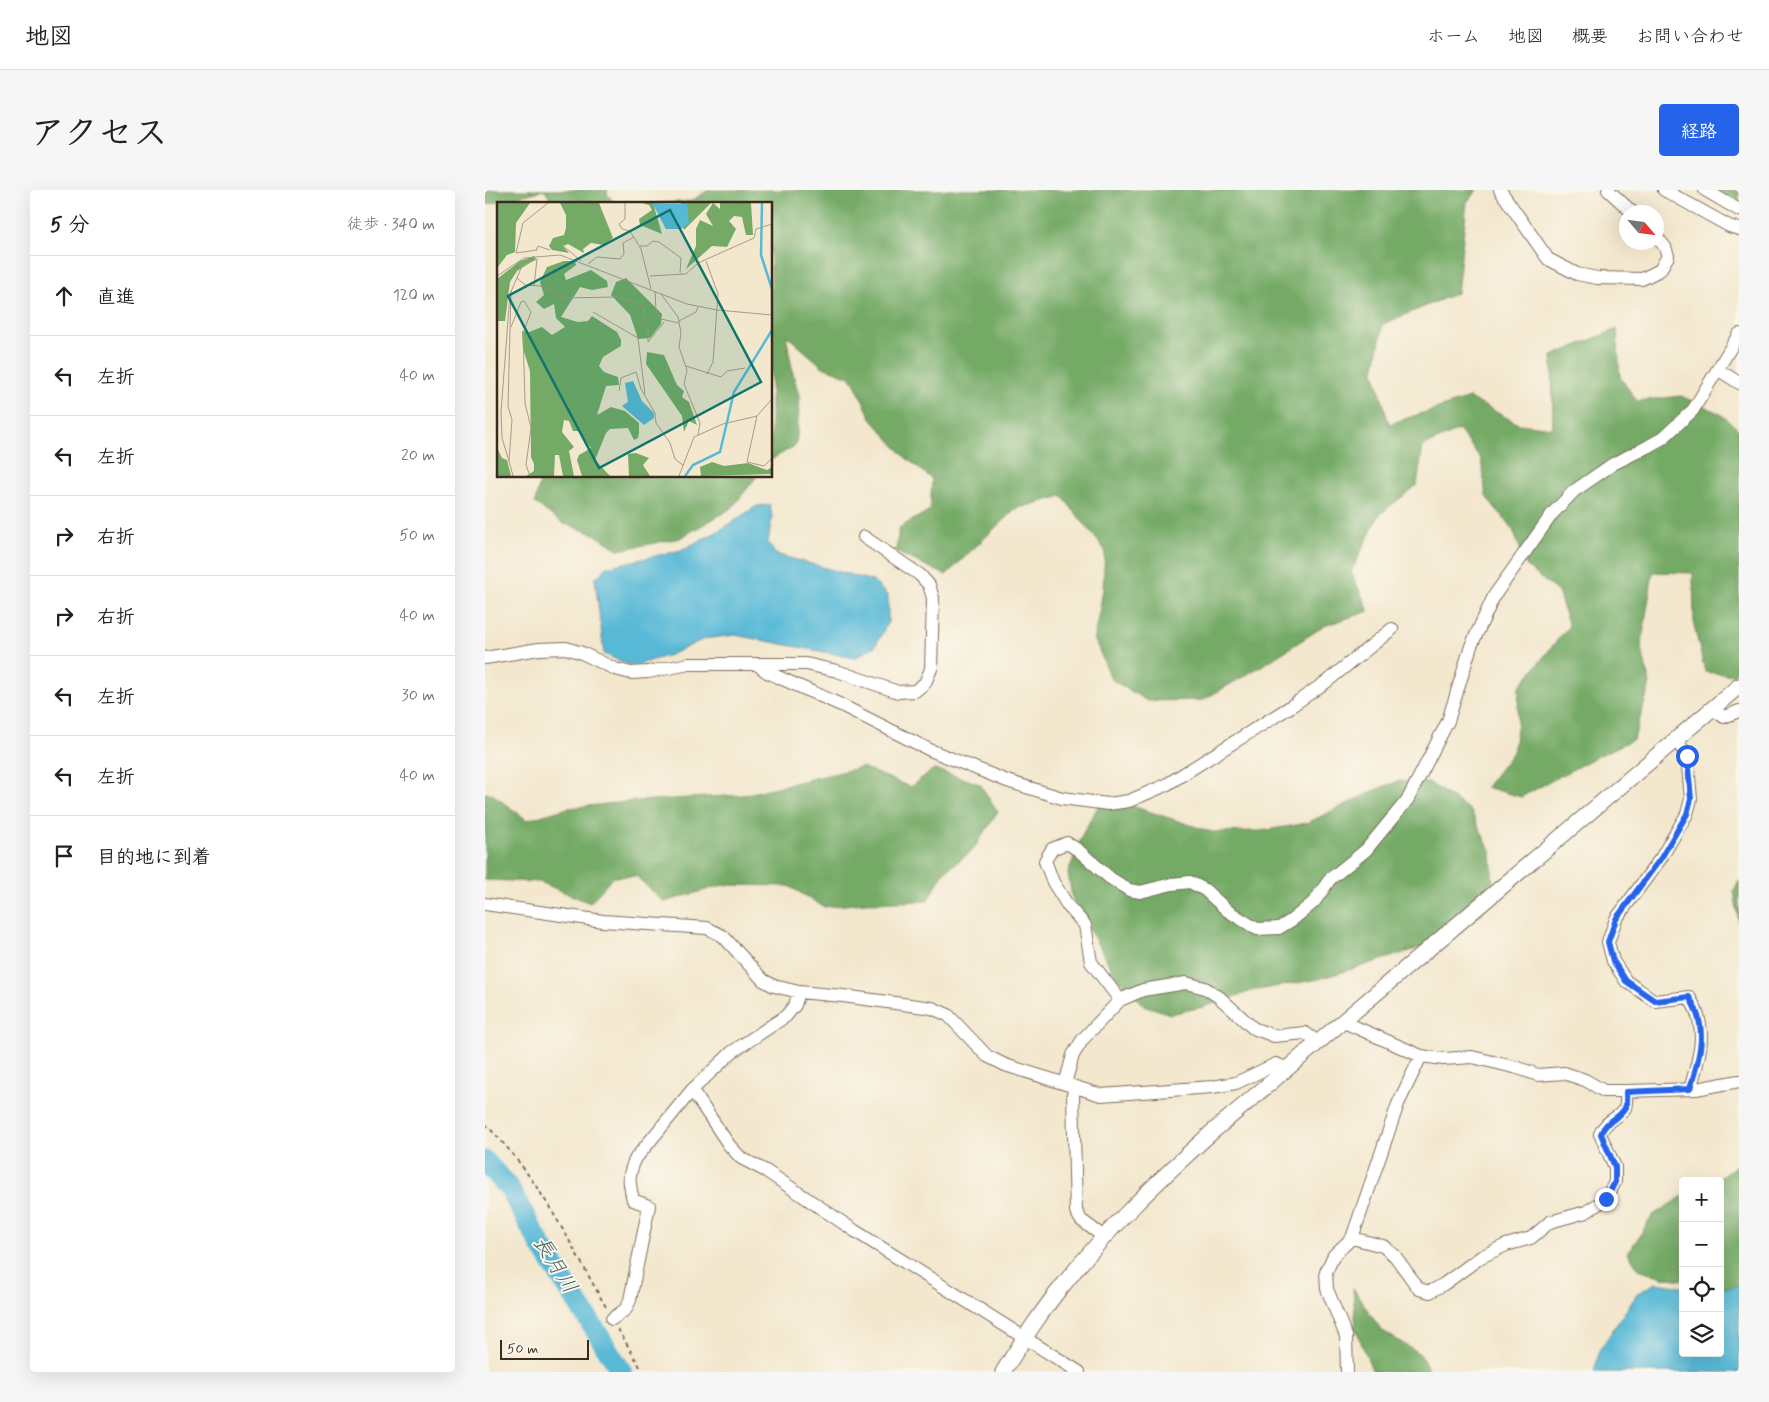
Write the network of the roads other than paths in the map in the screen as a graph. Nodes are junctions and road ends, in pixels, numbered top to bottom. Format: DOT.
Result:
graph roads {
  1 [pos="1500,190"];
  2 [pos="1607,190"];
  3 [pos="1664,190"];
  4 [pos="1705,190"];
  5 [pos="1624,205"];
  6 [pos="1739,210"];
  7 [pos="1739,229"];
  8 [pos="1664,247"];
  9 [pos="1739,334"];
  10 [pos="1719,370"];
  11 [pos="1739,383"];
  12 [pos="864,537"];
  13 [pos="1392,629"];
  14 [pos="485,658"];
  15 [pos="758,665"];
  16 [pos="1739,686"];
  17 [pos="1713,709"];
  18 [pos="1739,711"];
  19 [pos="1677,741"];
  20 [pos="485,904"];
  21 [pos="799,992"];
  22 [pos="1120,1000"];
  23 [pos="1344,1022"];
  24 [pos="1319,1043"];
  25 [pos="1421,1056"];
  26 [pos="1288,1070"];
  27 [pos="1739,1081"];
  28 [pos="1070,1086"];
  29 [pos="1690,1089"];
  30 [pos="692,1090"];
  31 [pos="1626,1092"];
  32 [pos="1104,1237"];
  33 [pos="1352,1238"];
  34 [pos="613,1319"];
  35 [pos="1024,1338"];
  36 [pos="1003,1372"];
  37 [pos="1079,1372"];
  38 [pos="1347,1372"];
  1 -- 8 [label="street"];
  2 -- 5 [label="street"];
  3 -- 7 [label="street"];
  4 -- 6 [label="street"];
  9 -- 10 [label="street"];
  10 -- 11 [label="street"];
  10 -- 22 [label="street"];
  12 -- 15 [label="street"];
  13 -- 15 [label="street"];
  14 -- 15 [label="street"];
  16 -- 17 [label="street"];
  17 -- 18 [label="street"];
  17 -- 19 [label="street"];
  19 -- 23 [label="street"];
  19 -- 29 [label="street"];
  20 -- 21 [label="street"];
  21 -- 28 [label="street"];
  21 -- 30 [label="street"];
  22 -- 24 [label="street"];
  22 -- 28 [label="street"];
  23 -- 24 [label="street"];
  23 -- 25 [label="street"];
  24 -- 26 [label="street"];
  25 -- 31 [label="street"];
  25 -- 33 [label="street"];
  26 -- 28 [label="street"];
  26 -- 32 [label="street"];
  27 -- 29 [label="street"];
  28 -- 32 [label="street"];
  29 -- 31 [label="street"];
  30 -- 34 [label="street"];
  30 -- 35 [label="street"];
  31 -- 33 [label="street"];
  32 -- 35 [label="street"];
  33 -- 38 [label="street"];
  35 -- 36 [label="street"];
  35 -- 37 [label="street"];
}
